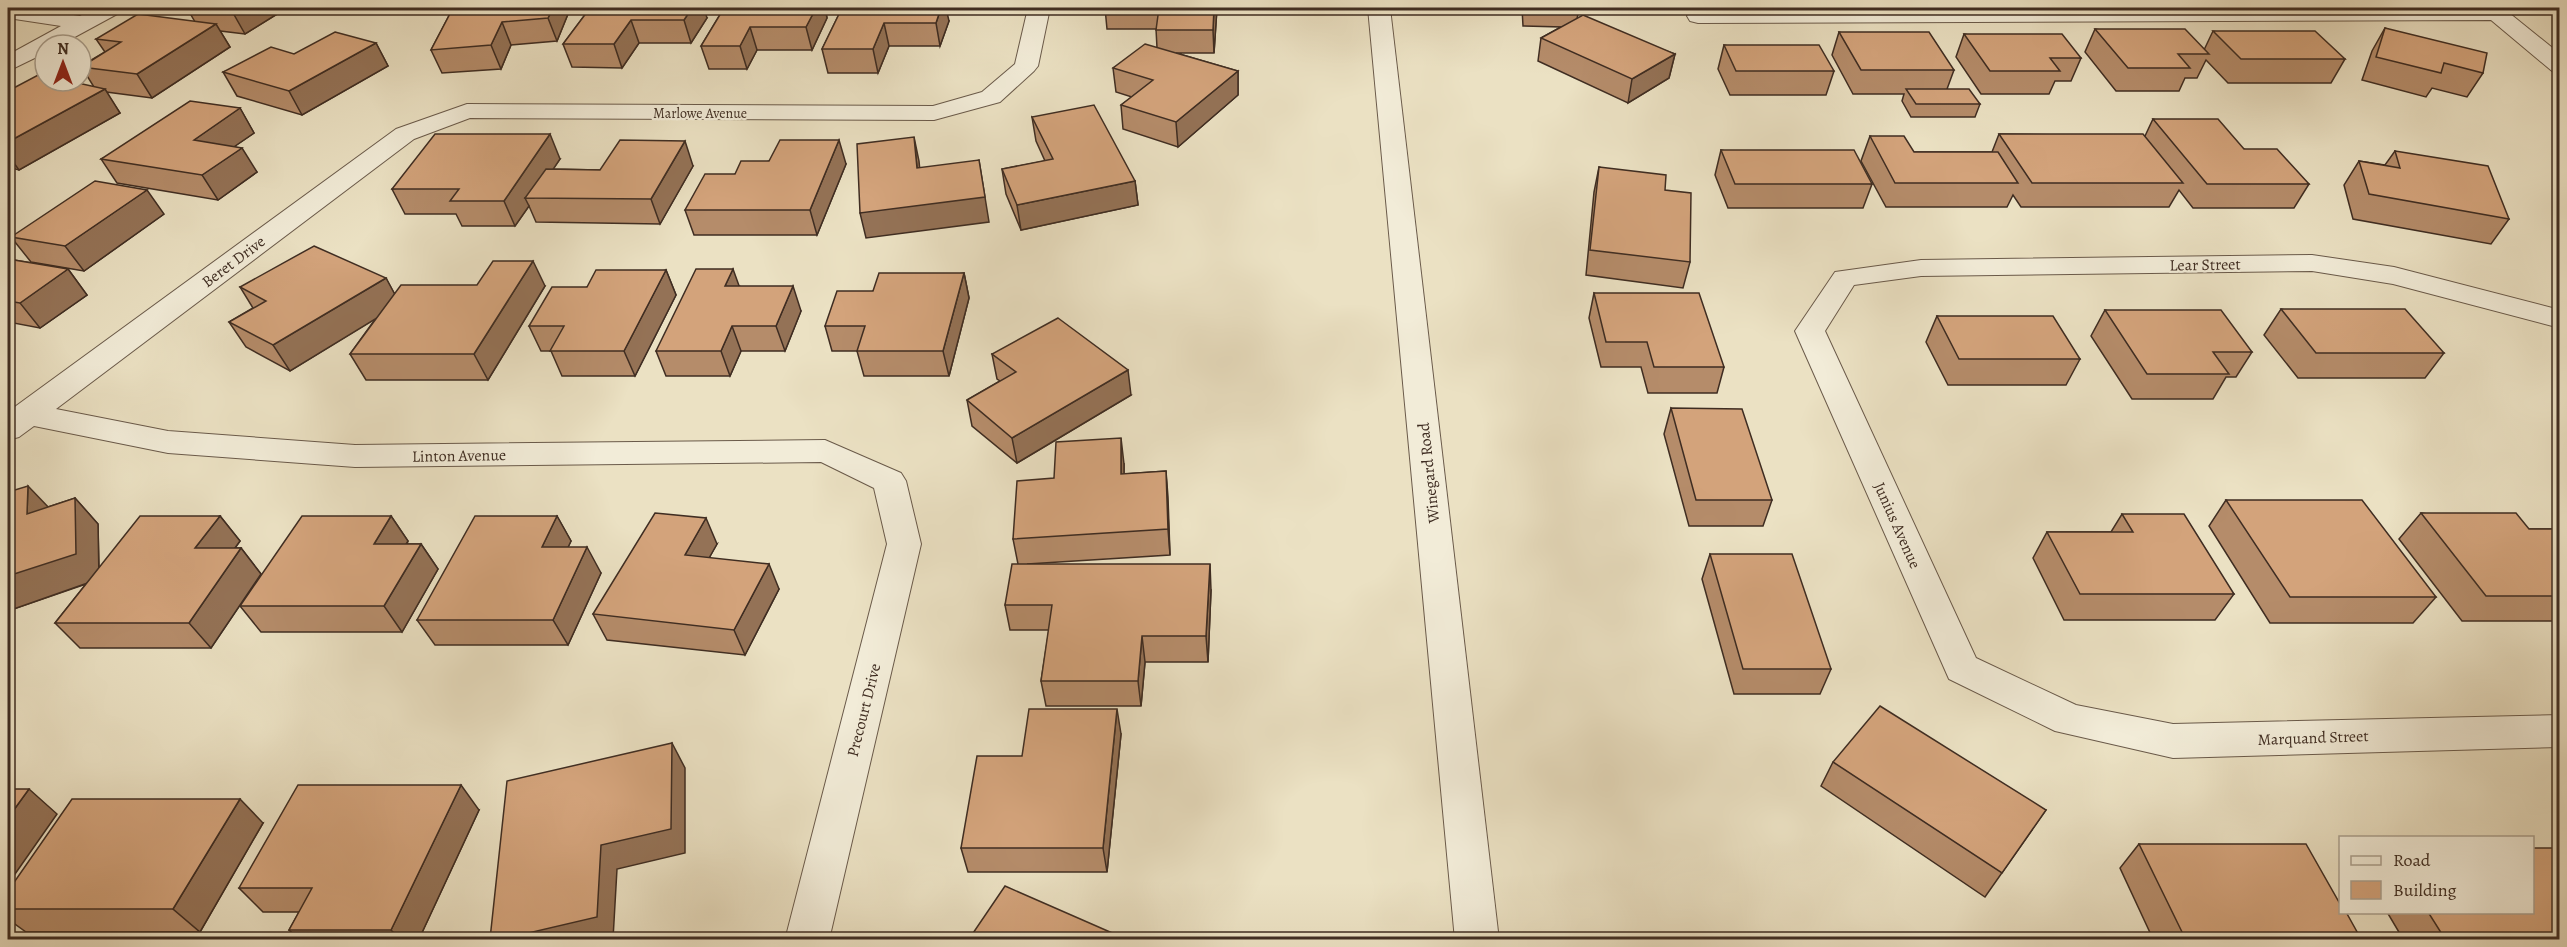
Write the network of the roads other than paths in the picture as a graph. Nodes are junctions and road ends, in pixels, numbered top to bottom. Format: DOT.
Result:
graph roads {
  1 [pos="111,8"];
  2 [pos="1039,8"];
  3 [pos="1379,8"];
  4 [pos="2493,10"];
  5 [pos="8,11"];
  6 [pos="1698,16"];
  7 [pos="82,23"];
  8 [pos="8,64"];
  9 [pos="2559,66"];
  10 [pos="467,111"];
  11 [pos="1845,278"];
  12 [pos="2559,319"];
  13 [pos="17,422"];
  14 [pos="889,481"];
  15 [pos="2069,720"];
  16 [pos="2559,731"];
  17 [pos="807,939"];
  18 [pos="1477,939"];
  1 -- 7 [label="street"];
  2 -- 10 [label="street, Marlowe Avenue"];
  3 -- 18 [label="street, Winegard Road"];
  4 -- 6 [label="street"];
  4 -- 9 [label="street"];
  5 -- 7 [label="street"];
  7 -- 8 [label="street"];
  10 -- 13 [label="street, Beret Drive"];
  11 -- 12 [label="street, Lear Street"];
  11 -- 15 [label="street, Junius Avenue"];
  13 -- 14 [label="street, Linton Avenue"];
  14 -- 17 [label="street, Precourt Drive"];
  15 -- 16 [label="street, Marquand Street"];
}
